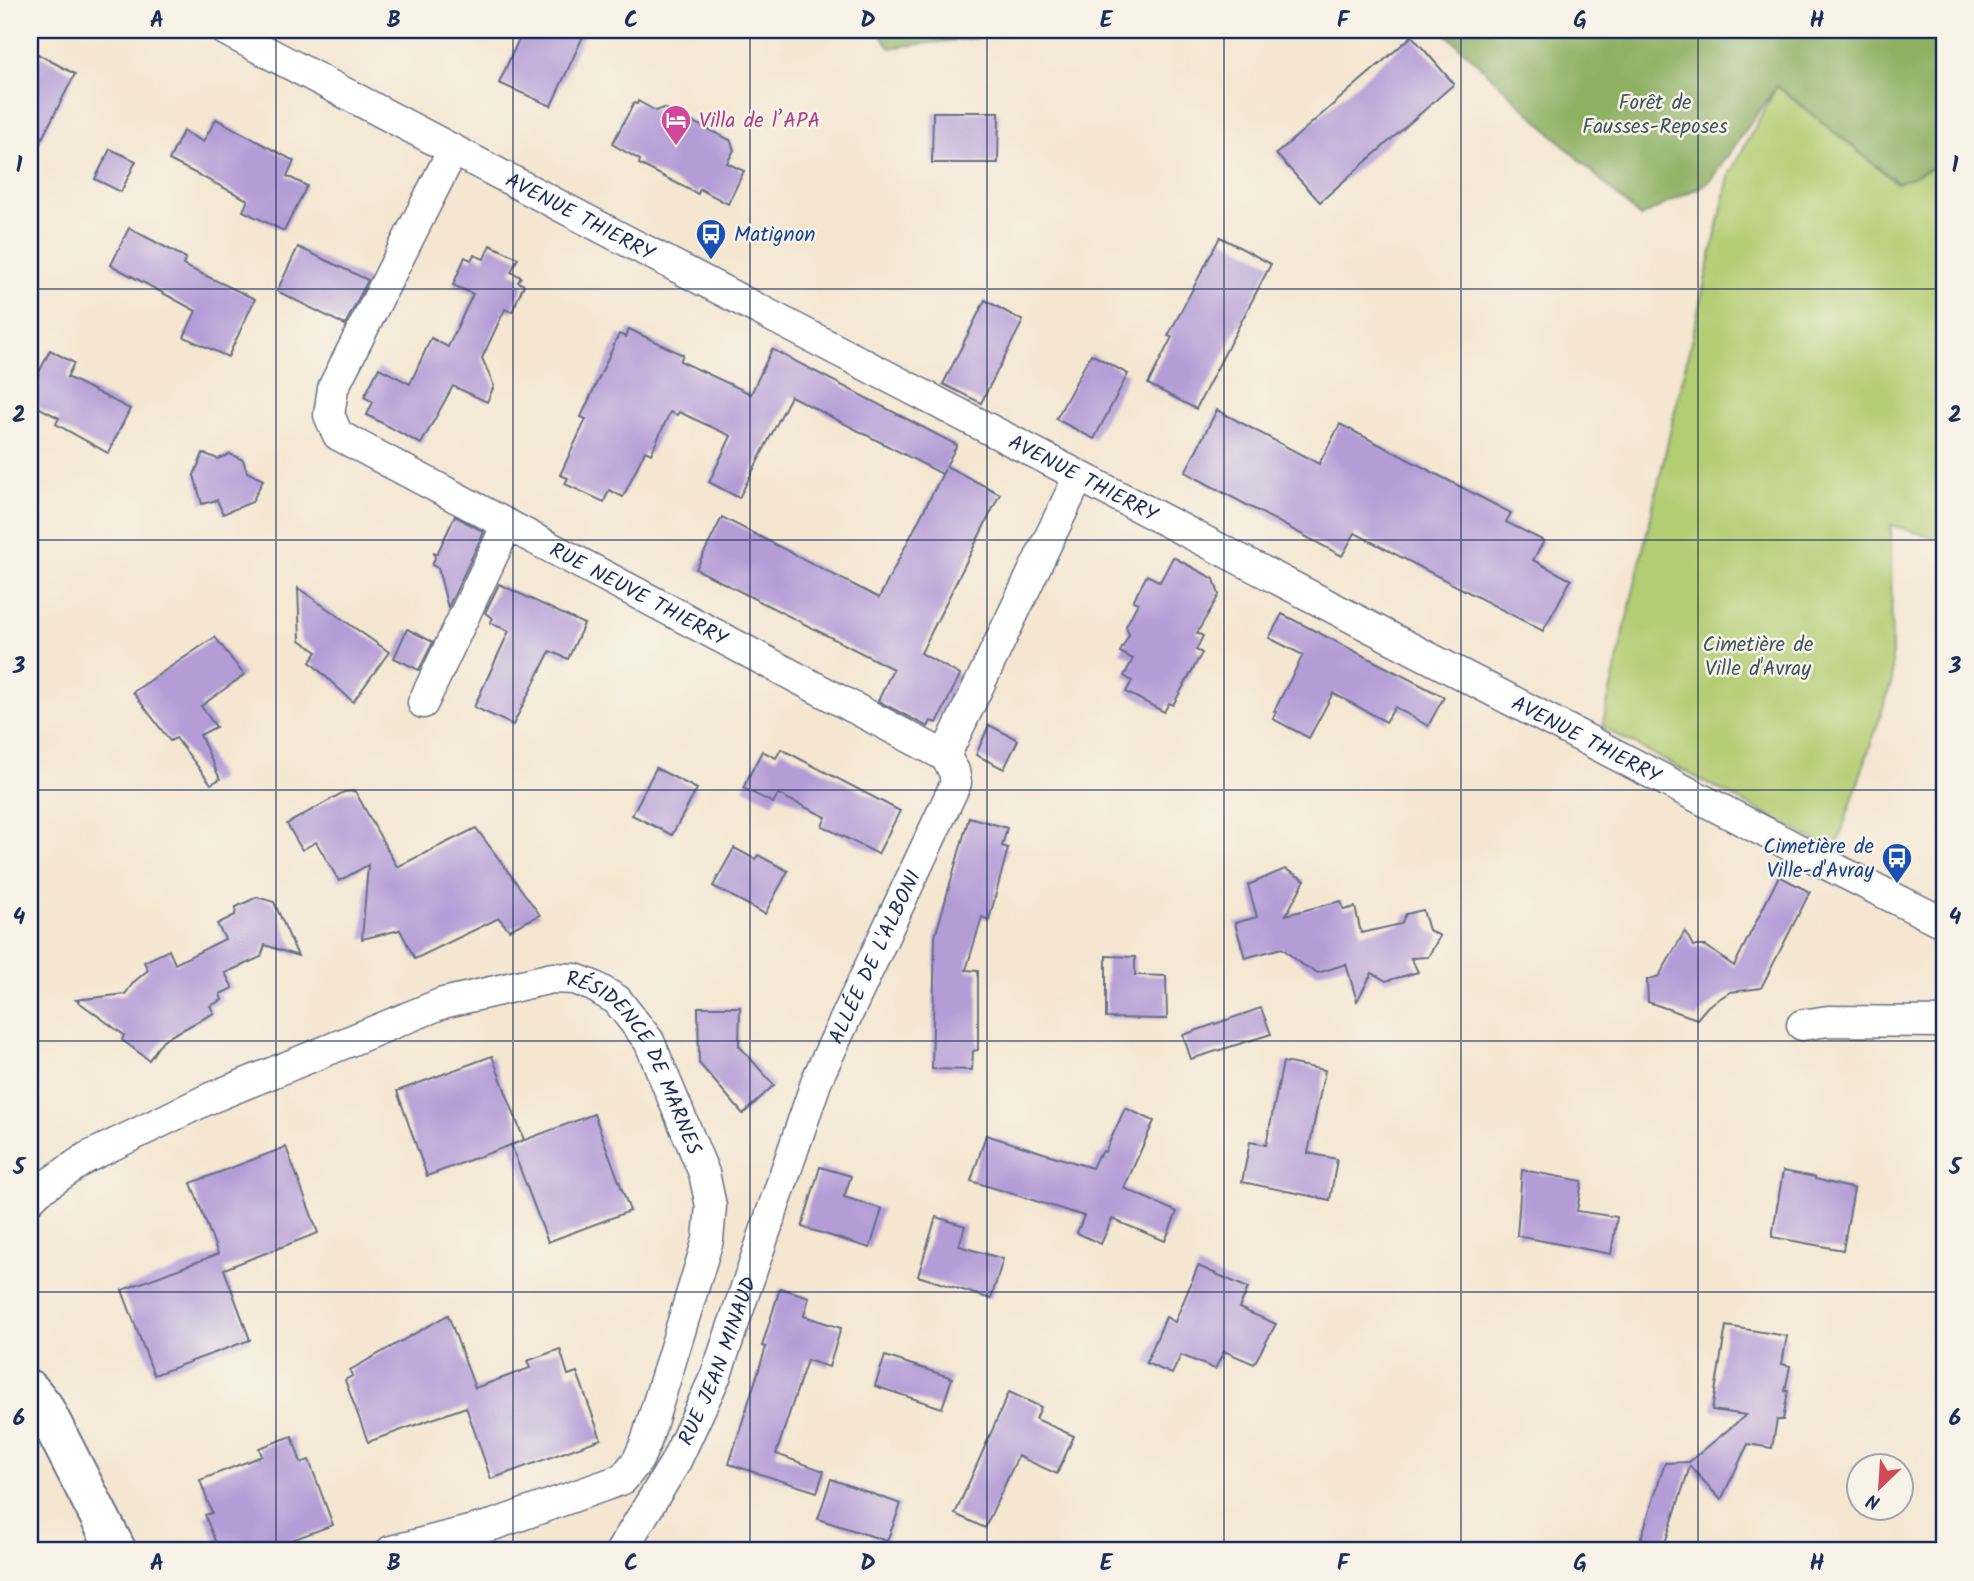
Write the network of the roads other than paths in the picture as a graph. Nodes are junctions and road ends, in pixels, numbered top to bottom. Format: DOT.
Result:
graph roads {
  1 [pos="225,30"];
  2 [pos="453,150"];
  3 [pos="1079,476"];
  4 [pos="507,524"];
  5 [pos="423,703"];
  6 [pos="945,756"];
  7 [pos="1944,923"];
  8 [pos="1944,1022"];
  9 [pos="1802,1025"];
  10 [pos="790,1162"];
  11 [pos="30,1199"];
  12 [pos="30,1390"];
  13 [pos="30,1419"];
  14 [pos="109,1551"];
  15 [pos="391,1551"];
  16 [pos="621,1551"];
  1 -- 2 [label="street, AVENUE THIERRY"];
  2 -- 3 [label="street, AVENUE THIERRY"];
  2 -- 4 [label="street, RUE NEUVE THIERRY"];
  3 -- 6 [label="street"];
  3 -- 7 [label="street, AVENUE THIERRY"];
  4 -- 5 [label="street"];
  4 -- 6 [label="street, RUE NEUVE THIERRY"];
  6 -- 10 [label="street, ALLÉE DE L'ALBONI"];
  8 -- 9 [label="street"];
  10 -- 16 [label="street, RUE JEAN MINAUD"];
  11 -- 15 [label="street, RÉSIDENCE DE MARNES"];
  12 -- 14 [label="main road"];
  13 -- 14 [label="main road"];
}
